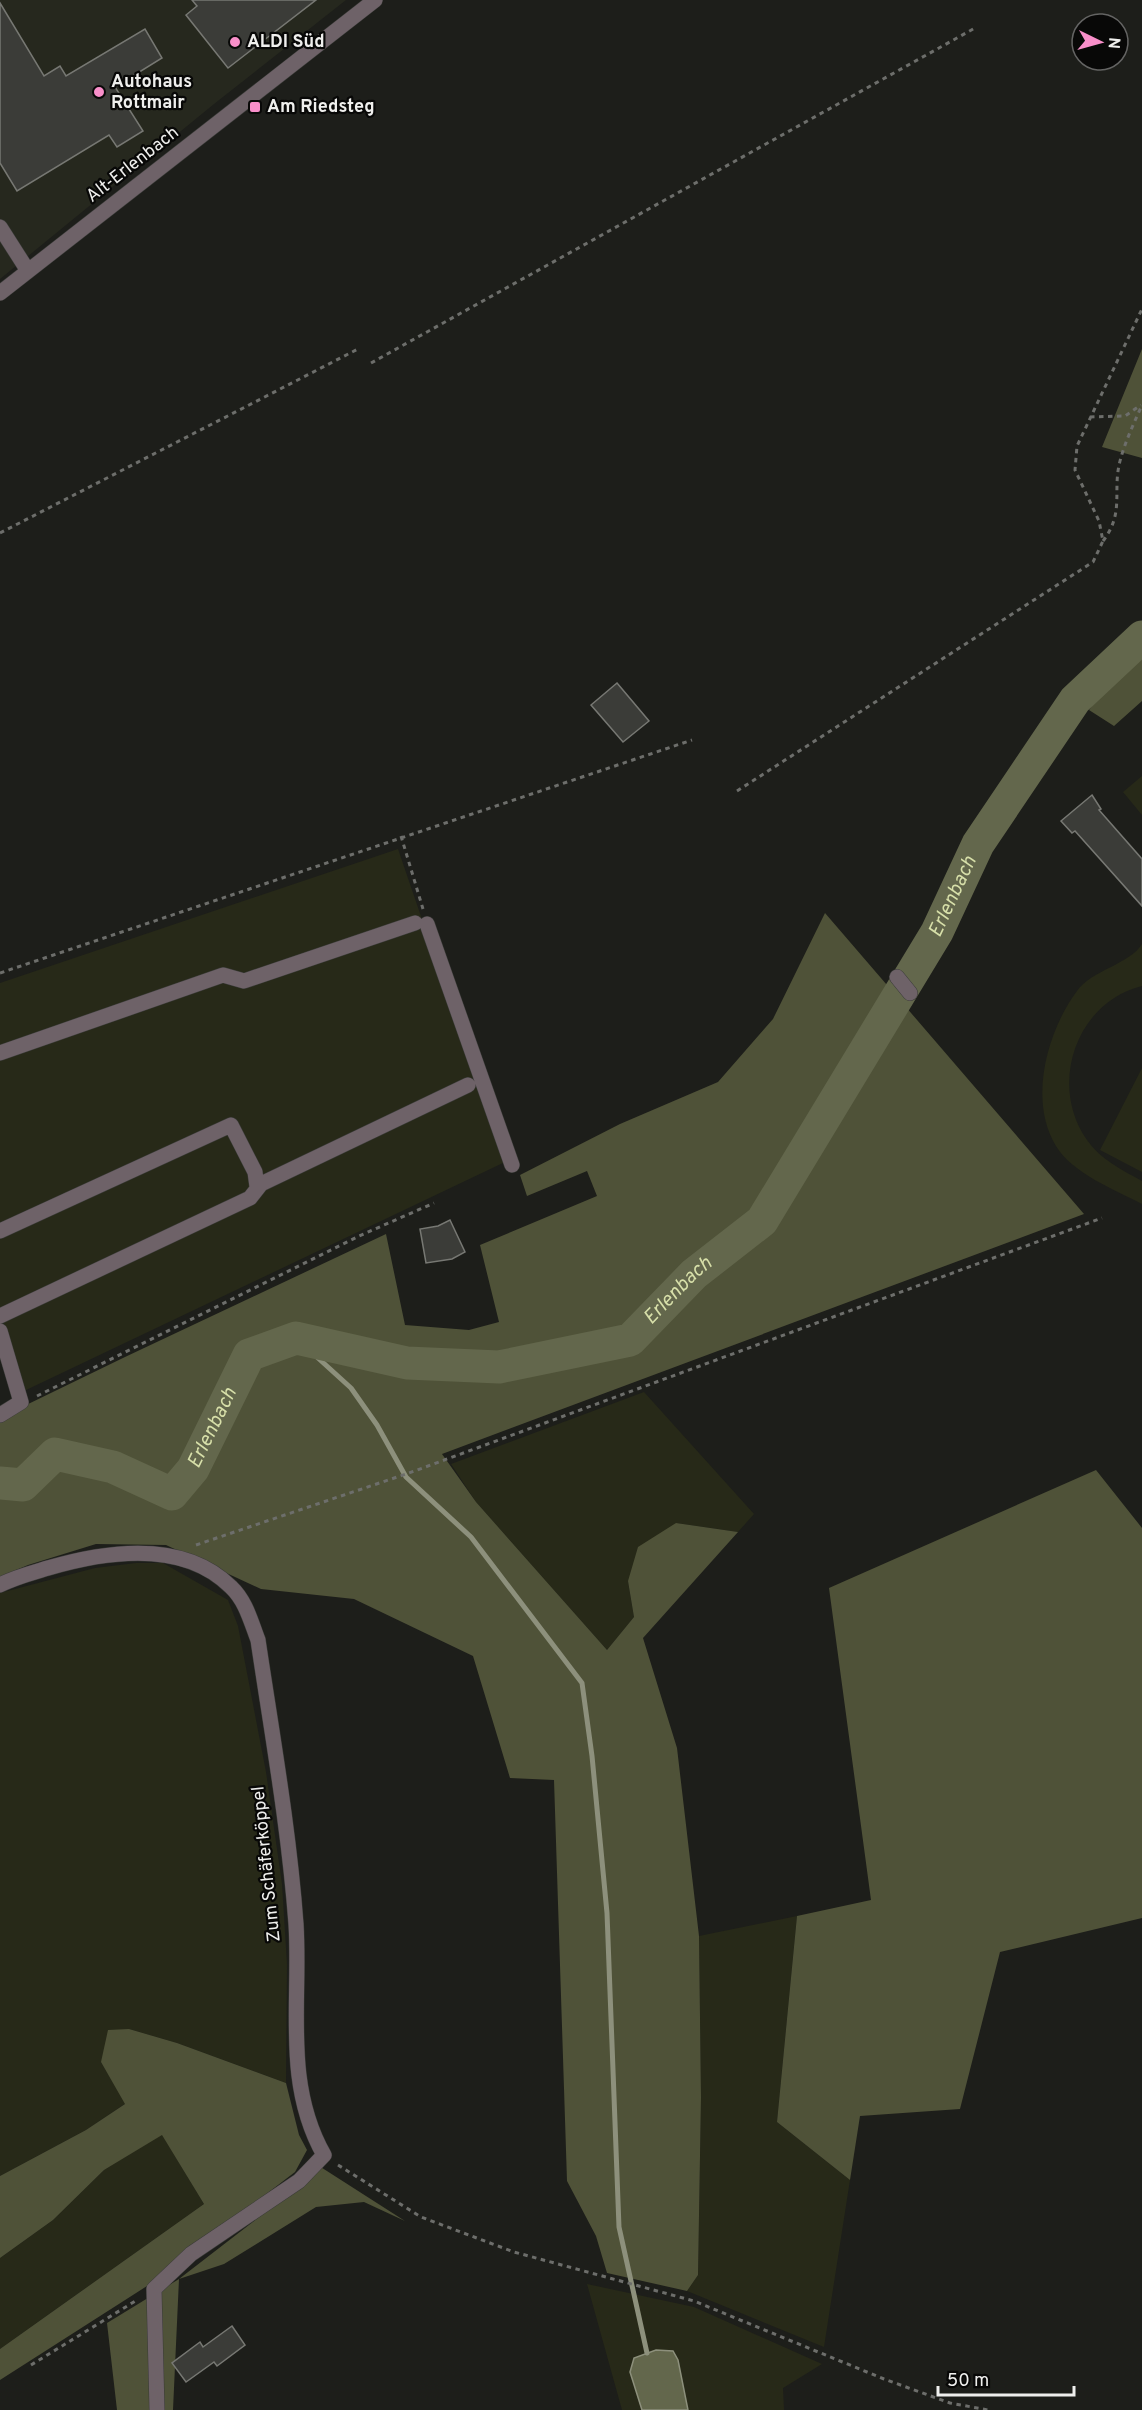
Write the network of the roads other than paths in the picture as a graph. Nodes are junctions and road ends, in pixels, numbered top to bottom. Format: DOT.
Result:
graph roads {
  1 [pos="375,0"];
  2 [pos="0,227"];
  3 [pos="28,271"];
  4 [pos="0,293"];
  5 [pos="897,977"];
  6 [pos="909,993"];
  7 [pos="0,1053"];
  8 [pos="468,1085"];
  9 [pos="512,1165"];
  10 [pos="257,1187"];
  11 [pos="0,1232"];
  12 [pos="0,1316"];
  13 [pos="0,1330"];
  14 [pos="0,1416"];
  15 [pos="0,1585"];
  16 [pos="157,2410"];
  1 -- 3 [label="street, Alt-Erlenbach"];
  2 -- 3 [label="street"];
  3 -- 4 [label="street, Alt-Erlenbach"];
  5 -- 6 [label="street"];
  7 -- 9 [label="street"];
  8 -- 10 [label="street"];
  10 -- 11 [label="street"];
  10 -- 12 [label="street"];
  13 -- 14 [label="street"];
  15 -- 16 [label="street, Zum Schäferköppel"];
}
